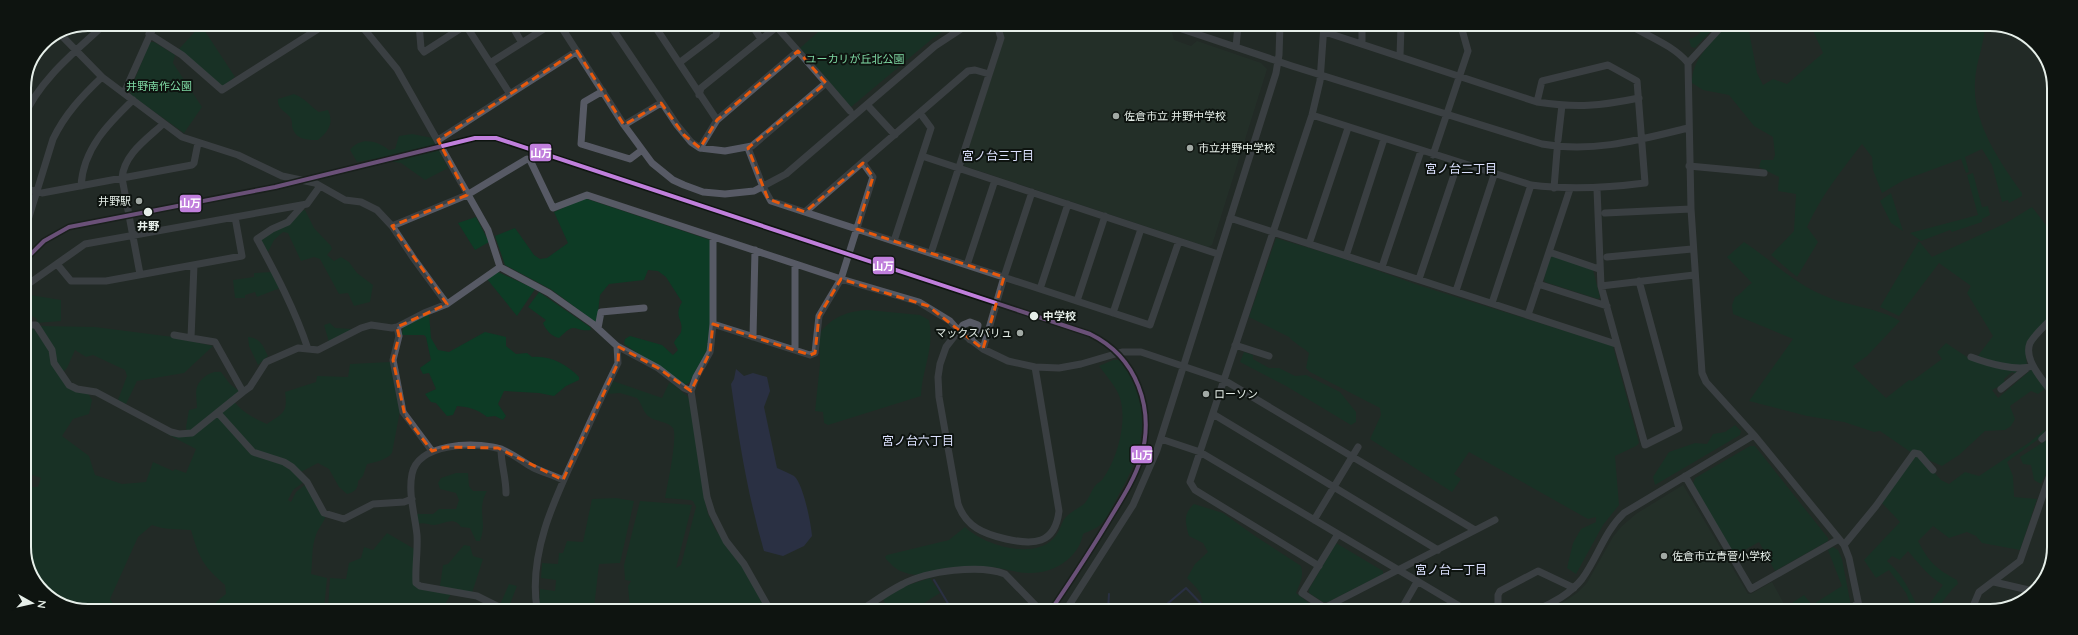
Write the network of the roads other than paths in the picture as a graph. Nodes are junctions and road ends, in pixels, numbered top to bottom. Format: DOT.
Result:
graph roads {
  1 [pos="97,31"];
  2 [pos="151,31"];
  3 [pos="315,31"];
  4 [pos="366,31"];
  5 [pos="420,31"];
  6 [pos="457,31"];
  7 [pos="470,31"];
  8 [pos="515,31"];
  9 [pos="540,31"];
  10 [pos="564,31"];
  11 [pos="614,31"];
  12 [pos="658,31"];
  13 [pos="717,31"];
  14 [pos="756,31"];
  15 [pos="771,31"];
  16 [pos="781,31"];
  17 [pos="957,31"];
  18 [pos="999,31"];
  19 [pos="1188,31"];
  20 [pos="1237,31"];
  21 [pos="1280,31"];
  22 [pos="1324,31"];
  23 [pos="1329,31"];
  24 [pos="1362,31"];
  25 [pos="1401,31"];
  26 [pos="1462,31"];
  27 [pos="1640,31"];
  28 [pos="1717,31"];
  29 [pos="149,34"];
  30 [pos="63,37"];
  31 [pos="761,39"];
  32 [pos="522,43"];
  33 [pos="1362,44"];
  34 [pos="1236,47"];
  35 [pos="76,51"];
  36 [pos="577,51"];
  37 [pos="798,51"];
  38 [pos="1400,56"];
  39 [pos="1278,62"];
  40 [pos="490,63"];
  41 [pos="679,63"];
  42 [pos="1688,63"];
  43 [pos="989,74"];
  44 [pos="1321,75"];
  45 [pos="1460,76"];
  46 [pos="102,77"];
  47 [pos="826,83"];
  48 [pos="603,91"];
  49 [pos="124,93"];
  50 [pos="510,94"];
  51 [pos="699,95"];
  52 [pos="1639,98"];
  53 [pos="133,100"];
  54 [pos="1537,102"];
  55 [pos="661,103"];
  56 [pos="31,104"];
  57 [pos="1562,105"];
  58 [pos="870,108"];
  59 [pos="850,111"];
  60 [pos="920,113"];
  61 [pos="1446,114"];
  62 [pos="1312,115"];
  63 [pos="717,120"];
  64 [pos="164,124"];
  65 [pos="624,125"];
  66 [pos="1348,128"];
  67 [pos="1688,128"];
  68 [pos="895,135"];
  69 [pos="1384,139"];
  70 [pos="1642,139"];
  71 [pos="438,140"];
  72 [pos="1558,140"];
  73 [pos="198,143"];
  74 [pos="700,148"];
  75 [pos="748,148"];
  76 [pos="642,150"];
  77 [pos="1421,151"];
  78 [pos="1557,151"];
  79 [pos="1432,155"];
  80 [pos="922,156"];
  81 [pos="863,163"];
  82 [pos="1458,163"];
  83 [pos="1689,166"];
  84 [pos="958,168"];
  85 [pos="1764,173"];
  86 [pos="1494,175"];
  87 [pos="122,178"];
  88 [pos="995,180"];
  89 [pos="1531,185"];
  90 [pos="81,186"];
  91 [pos="320,186"];
  92 [pos="763,187"];
  93 [pos="1554,188"];
  94 [pos="1570,189"];
  95 [pos="1597,189"];
  96 [pos="31,190"];
  97 [pos="38,192"];
  98 [pos="1032,192"];
  99 [pos="467,195"];
  100 [pos="1068,204"];
  101 [pos="302,205"];
  102 [pos="1691,209"];
  103 [pos="31,212"];
  104 [pos="806,212"];
  105 [pos="1605,213"];
  106 [pos="1105,216"];
  107 [pos="235,217"];
  108 [pos="1230,218"];
  109 [pos="392,226"];
  110 [pos="857,229"];
  111 [pos="1141,229"];
  112 [pos="1273,232"];
  113 [pos="133,236"];
  114 [pos="713,237"];
  115 [pos="894,241"];
  116 [pos="1179,241"];
  117 [pos="1309,244"];
  118 [pos="1692,248"];
  119 [pos="755,250"];
  120 [pos="1549,252"];
  121 [pos="931,253"];
  122 [pos="1218,254"];
  123 [pos="1346,256"];
  124 [pos="1607,257"];
  125 [pos="57,264"];
  126 [pos="795,264"];
  127 [pos="194,265"];
  128 [pos="967,265"];
  129 [pos="500,267"];
  130 [pos="1382,267"];
  131 [pos="1599,269"];
  132 [pos="140,274"];
  133 [pos="1694,275"];
  134 [pos="1004,277"];
  135 [pos="841,279"];
  136 [pos="1419,279"];
  137 [pos="1639,281"];
  138 [pos="31,282"];
  139 [pos="1538,284"];
  140 [pos="1601,286"];
  141 [pos="1040,289"];
  142 [pos="1456,291"];
  143 [pos="1077,301"];
  144 [pos="1492,303"];
  145 [pos="447,304"];
  146 [pos="1607,306"];
  147 [pos="644,308"];
  148 [pos="1113,313"];
  149 [pos="1528,315"];
  150 [pos="713,324"];
  151 [pos="2047,324"];
  152 [pos="31,326"];
  153 [pos="397,326"];
  154 [pos="598,328"];
  155 [pos="959,331"];
  156 [pos="174,335"];
  157 [pos="753,337"];
  158 [pos="191,338"];
  159 [pos="970,340"];
  160 [pos="1616,344"];
  161 [pos="1235,345"];
  162 [pos="617,346"];
  163 [pos="308,349"];
  164 [pos="984,349"];
  165 [pos="795,350"];
  166 [pos="1269,356"];
  167 [pos="1971,357"];
  168 [pos="1035,367"];
  169 [pos="1183,367"];
  170 [pos="2030,367"];
  171 [pos="1224,380"];
  172 [pos="2047,387"];
  173 [pos="2001,389"];
  174 [pos="692,391"];
  175 [pos="244,392"];
  176 [pos="218,413"];
  177 [pos="1213,414"];
  178 [pos="2047,434"];
  179 [pos="1754,435"];
  180 [pos="1161,439"];
  181 [pos="2042,439"];
  182 [pos="1358,447"];
  183 [pos="500,449"];
  184 [pos="432,451"];
  185 [pos="1200,452"];
  186 [pos="1352,457"];
  187 [pos="1933,470"];
  188 [pos="1684,476"];
  189 [pos="563,480"];
  190 [pos="2047,483"];
  191 [pos="1334,487"];
  192 [pos="506,492"];
  193 [pos="412,499"];
  194 [pos="1314,520"];
  195 [pos="1495,520"];
  196 [pos="1475,530"];
  197 [pos="1338,534"];
  198 [pos="1839,539"];
  199 [pos="1844,545"];
  200 [pos="1438,550"];
  201 [pos="1319,566"];
  202 [pos="1398,570"];
  203 [pos="1417,582"];
  204 [pos="1994,582"];
  205 [pos="1574,588"];
  206 [pos="2027,590"];
  207 [pos="1858,603"];
  208 [pos="493,604"];
  209 [pos="536,604"];
  210 [pos="767,604"];
  211 [pos="871,604"];
  212 [pos="1034,604"];
  213 [pos="1070,604"];
  214 [pos="1318,604"];
  215 [pos="1335,604"];
  216 [pos="1404,604"];
  217 [pos="1456,604"];
  218 [pos="1498,604"];
  219 [pos="1555,604"];
  220 [pos="1974,604"];
  1 -- 35 [label="street"];
  2 -- 29 [label="street"];
  3 -- 29 [label="street"];
  4 -- 71 [label="street"];
  5 -- 6 [label="street"];
  7 -- 40 [label="street"];
  8 -- 32 [label="street"];
  9 -- 32 [label="street"];
  10 -- 36 [label="street"];
  11 -- 55 [label="street"];
  12 -- 41 [label="street"];
  13 -- 41 [label="street"];
  14 -- 31 [label="street"];
  15 -- 31 [label="street"];
  16 -- 37 [label="street"];
  17 -- 92 [label="street"];
  18 -- 43 [label="street"];
  19 -- 34 [label="street"];
  20 -- 34 [label="street"];
  21 -- 39 [label="street"];
  22 -- 44 [label="street"];
  23 -- 33 [label="street"];
  24 -- 33 [label="street"];
  25 -- 38 [label="street"];
  26 -- 45 [label="street"];
  27 -- 42 [label="street"];
  28 -- 42 [label="street"];
  29 -- 49 [label="street"];
  30 -- 35 [label="street"];
  31 -- 51 [label="street"];
  32 -- 40 [label="street"];
  33 -- 38 [label="street"];
  34 -- 39 [label="street"];
  35 -- 46 [label="street"];
  35 -- 56 [label="street"];
  36 -- 48 [label="street"];
  36 -- 50 [label="street"];
  37 -- 47 [label="street"];
  37 -- 63 [label="street"];
  38 -- 45 [label="street"];
  39 -- 44 [label="street"];
  39 -- 108 [label="street"];
  40 -- 50 [label="street"];
  41 -- 51 [label="street"];
  42 -- 67 [label="street"];
  43 -- 60 [label="street"];
  43 -- 84 [label="street"];
  44 -- 61 [label="street"];
  44 -- 62 [label="street"];
  45 -- 54 [label="street"];
  45 -- 61 [label="street"];
  46 -- 49 [label="street"];
  46 -- 97 [label="street"];
  47 -- 59 [label="street"];
  47 -- 75 [label="street"];
  48 -- 65 [label="street"];
  48 -- 76 [label="street"];
  49 -- 53 [label="street"];
  50 -- 71 [label="street"];
  51 -- 63 [label="street"];
  52 -- 54 [label="street"];
  52 -- 57 [label="street"];
  52 -- 70 [label="street"];
  53 -- 64 [label="street"];
  53 -- 90 [label="street"];
  54 -- 57 [label="street"];
  55 -- 65 [label="street"];
  55 -- 74 [label="street"];
  57 -- 72 [label="street"];
  58 -- 68 [label="street"];
  60 -- 68 [label="street"];
  60 -- 80 [label="street"];
  61 -- 70 [label="street"];
  61 -- 79 [label="street"];
  62 -- 66 [label="street"];
  62 -- 112 [label="street"];
  63 -- 74 [label="street"];
  64 -- 73 [label="street"];
  64 -- 87 [label="street"];
  65 -- 76 [label="street"];
  66 -- 69 [label="street"];
  66 -- 117 [label="street"];
  67 -- 70 [label="street"];
  67 -- 83 [label="street"];
  68 -- 81 [label="street"];
  69 -- 77 [label="street"];
  69 -- 123 [label="street"];
  70 -- 95 [label="street"];
  71 -- 99 [label="street"];
  73 -- 87 [label="street"];
  73 -- 91 [label="street"];
  74 -- 75 [label="street"];
  75 -- 92 [label="street"];
  76 -- 92 [label="street"];
  77 -- 79 [label="street"];
  77 -- 130 [label="street"];
  78 -- 93 [label="street"];
  79 -- 82 [label="street"];
  80 -- 84 [label="street"];
  80 -- 115 [label="street"];
  81 -- 104 [label="street"];
  81 -- 110 [label="street"];
  82 -- 86 [label="street"];
  82 -- 136 [label="street"];
  83 -- 85 [label="street"];
  83 -- 102 [label="street"];
  84 -- 88 [label="street"];
  84 -- 121 [label="street"];
  86 -- 89 [label="street"];
  86 -- 142 [label="street"];
  87 -- 90 [label="street"];
  87 -- 113 [label="street"];
  88 -- 98 [label="street"];
  88 -- 128 [label="street"];
  89 -- 93 [label="street"];
  89 -- 144 [label="street"];
  90 -- 97 [label="street"];
  91 -- 101 [label="street"];
  91 -- 109 [label="street"];
  92 -- 104 [label="street"];
  93 -- 94 [label="street"];
  94 -- 95 [label="street"];
  94 -- 120 [label="street"];
  95 -- 131 [label="street"];
  96 -- 97 [label="street"];
  97 -- 103 [label="street"];
  98 -- 100 [label="street"];
  98 -- 134 [label="street"];
  99 -- 109 [label="street"];
  99 -- 114 [label="street"];
  99 -- 129 [label="street"];
  100 -- 106 [label="street"];
  100 -- 141 [label="street"];
  101 -- 107 [label="street"];
  101 -- 163 [label="street"];
  102 -- 105 [label="street"];
  102 -- 118 [label="street"];
  104 -- 110 [label="street"];
  106 -- 111 [label="street"];
  106 -- 143 [label="street"];
  107 -- 113 [label="street"];
  107 -- 127 [label="street"];
  108 -- 112 [label="street"];
  108 -- 122 [label="street"];
  109 -- 145 [label="street"];
  110 -- 115 [label="street"];
  110 -- 135 [label="street"];
  111 -- 116 [label="street"];
  111 -- 148 [label="street"];
  112 -- 117 [label="street"];
  112 -- 161 [label="street"];
  113 -- 125 [label="street"];
  113 -- 132 [label="street"];
  114 -- 119 [label="street"];
  114 -- 150 [label="street"];
  115 -- 121 [label="street"];
  116 -- 122 [label="street"];
  116 -- 148 [label="street"];
  117 -- 123 [label="street"];
  118 -- 124 [label="street"];
  118 -- 133 [label="street"];
  119 -- 126 [label="street"];
  119 -- 157 [label="street"];
  120 -- 131 [label="street"];
  120 -- 139 [label="street"];
  121 -- 128 [label="street"];
  122 -- 169 [label="street"];
  123 -- 130 [label="street"];
  125 -- 132 [label="street"];
  125 -- 138 [label="street"];
  126 -- 135 [label="street"];
  126 -- 165 [label="street"];
  127 -- 132 [label="street"];
  127 -- 158 [label="street"];
  128 -- 134 [label="street"];
  129 -- 145 [label="street"];
  129 -- 154 [label="street"];
  130 -- 136 [label="street"];
  131 -- 140 [label="street"];
  133 -- 137 [label="street"];
  133 -- 179 [label="street"];
  134 -- 141 [label="street"];
  134 -- 164 [label="street"];
  135 -- 155 [label="street"];
  135 -- 165 [label="street"];
  136 -- 142 [label="street"];
  137 -- 140 [label="street"];
  137 -- 160 [label="street"];
  139 -- 146 [label="street"];
  139 -- 149 [label="street"];
  140 -- 146 [label="street"];
  141 -- 143 [label="street"];
  142 -- 144 [label="street"];
  143 -- 148 [label="street"];
  144 -- 149 [label="street"];
  145 -- 153 [label="street"];
  146 -- 160 [label="street"];
  147 -- 154 [label="street"];
  149 -- 160 [label="street"];
  150 -- 157 [label="street"];
  150 -- 174 [label="street"];
  151 -- 170 [label="street"];
  152 -- 176 [label="street"];
  153 -- 163 [label="street"];
  153 -- 184 [label="street"];
  154 -- 162 [label="street"];
  155 -- 159 [label="street"];
  155 -- 159 [label="street"];
  155 -- 168 [label="street"];
  156 -- 158 [label="street"];
  157 -- 165 [label="street"];
  158 -- 175 [label="street"];
  159 -- 164 [label="street"];
  161 -- 166 [label="street"];
  161 -- 171 [label="street"];
  162 -- 174 [label="street"];
  162 -- 189 [label="street"];
  163 -- 175 [label="street"];
  164 -- 168 [label="street"];
  167 -- 170 [label="street"];
  168 -- 169 [label="street"];
  169 -- 171 [label="street"];
  169 -- 180 [label="street"];
  170 -- 172 [label="street"];
  170 -- 173 [label="street"];
  171 -- 177 [label="street"];
  171 -- 186 [label="street"];
  174 -- 210 [label="street"];
  175 -- 176 [label="street"];
  176 -- 193 [label="street"];
  177 -- 185 [label="street"];
  177 -- 191 [label="street"];
  178 -- 181 [label="street"];
  179 -- 188 [label="street"];
  179 -- 198 [label="street"];
  180 -- 185 [label="street"];
  180 -- 213 [label="street"];
  182 -- 186 [label="street"];
  183 -- 184 [label="street"];
  183 -- 189 [label="street"];
  183 -- 192 [label="street"];
  184 -- 193 [label="street"];
  185 -- 194 [label="street"];
  185 -- 201 [label="street"];
  186 -- 191 [label="street"];
  186 -- 196 [label="street"];
  187 -- 199 [label="street"];
  188 -- 198 [label="street"];
  188 -- 205 [label="street"];
  189 -- 209 [label="street"];
  190 -- 204 [label="street"];
  191 -- 194 [label="street"];
  191 -- 200 [label="street"];
  193 -- 208 [label="street"];
  194 -- 197 [label="street"];
  195 -- 196 [label="street"];
  196 -- 200 [label="street"];
  197 -- 201 [label="street"];
  197 -- 202 [label="street"];
  198 -- 199 [label="street"];
  199 -- 207 [label="street"];
  200 -- 202 [label="street"];
  201 -- 214 [label="street"];
  202 -- 203 [label="street"];
  202 -- 215 [label="street"];
  203 -- 216 [label="street"];
  203 -- 217 [label="street"];
  204 -- 206 [label="street"];
  204 -- 220 [label="street"];
  205 -- 218 [label="street"];
  205 -- 219 [label="street"];
  211 -- 212 [label="street"];
}
